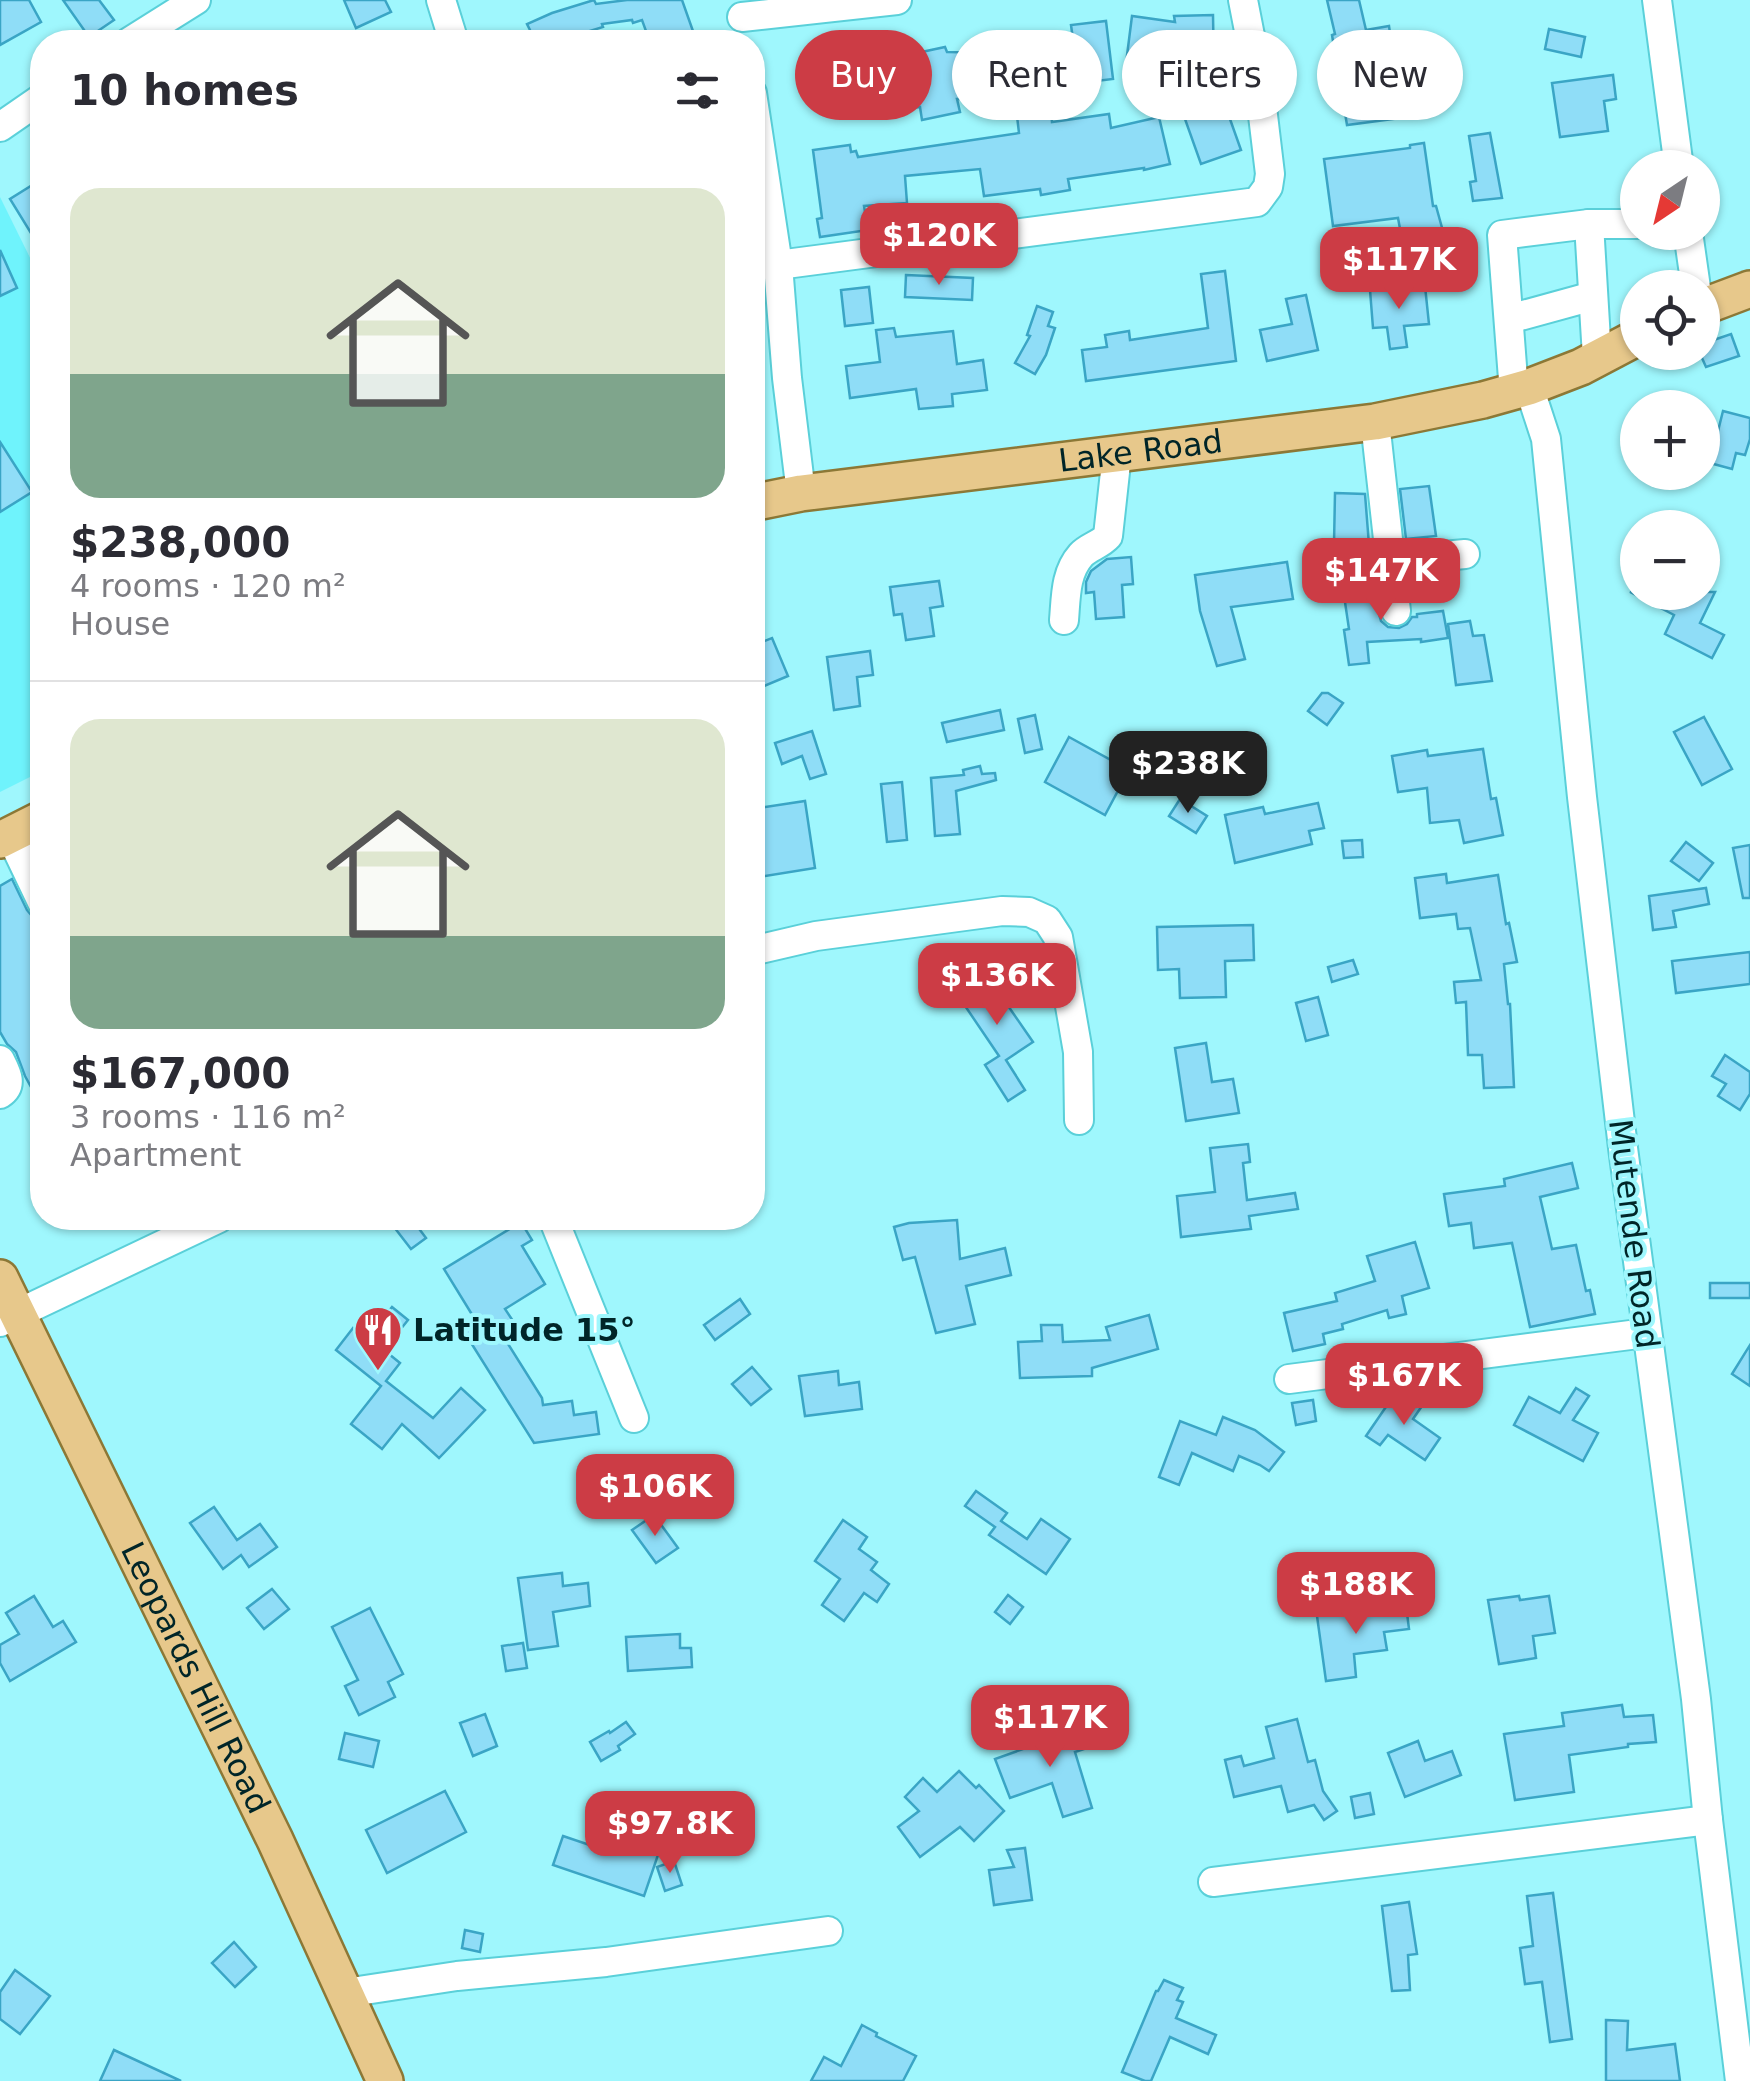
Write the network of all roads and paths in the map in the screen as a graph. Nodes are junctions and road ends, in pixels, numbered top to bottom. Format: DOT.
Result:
graph roads {
  1 [pos="196,0"];
  2 [pos="440,0"];
  3 [pos="898,0"];
  4 [pos="1243,0"];
  5 [pos="1656,0"];
  6 [pos="742,20"];
  7 [pos="147,30"];
  8 [pos="450,30"];
  9 [pos="30,106"];
  10 [pos="0,126"];
  11 [pos="1677,150"];
  12 [pos="765,179"];
  13 [pos="1589,224"];
  14 [pos="1620,224"];
  15 [pos="778,265"];
  16 [pos="1750,289"];
  17 [pos="1594,296"];
  18 [pos="1720,300"];
  19 [pos="1509,319"];
  20 [pos="1620,346"];
  21 [pos="1597,358"];
  22 [pos="1522,389"];
  23 [pos="1375,422"];
  24 [pos="1117,454"];
  25 [pos="801,493"];
  26 [pos="765,500"];
  27 [pos="1465,554"];
  28 [pos="1391,561"];
  29 [pos="1346,565"];
  30 [pos="1396,611"];
  31 [pos="1064,620"];
  32 [pos="30,825"];
  33 [pos="5,838"];
  34 [pos="30,881"];
  35 [pos="765,948"];
  36 [pos="0,1060"];
  37 [pos="0,1094"];
  38 [pos="1079,1120"];
  39 [pos="194,1230"];
  40 [pos="558,1230"];
  41 [pos="0,1278"];
  42 [pos="9,1318"];
  43 [pos="1646,1333"];
  44 [pos="1290,1379"];
  45 [pos="634,1418"];
  46 [pos="1708,1820"];
  47 [pos="1213,1882"];
  48 [pos="828,1931"];
  49 [pos="345,1993"];
  50 [pos="384,2081"];
  51 [pos="1740,2081"];
  1 -- 7 [label="street"];
  2 -- 8 [label="street"];
  3 -- 6 [label="street"];
  4 -- 15 [label="street"];
  5 -- 11 [label="street"];
  9 -- 10 [label="street"];
  12 -- 15 [label="street"];
  13 -- 14 [label="street"];
  13 -- 17 [label="street"];
  13 -- 19 [label="street, Mutende Road"];
  15 -- 25 [label="street"];
  16 -- 18 [label="main road"];
  17 -- 19 [label="street"];
  17 -- 21 [label="street"];
  19 -- 22 [label="street, Mutende Road"];
  20 -- 21 [label="main road, Lake Road"];
  21 -- 22 [label="main road, Lake Road"];
  22 -- 23 [label="main road, Lake Road"];
  22 -- 43 [label="street, Mutende Road"];
  23 -- 24 [label="main road, Lake Road"];
  23 -- 28 [label="street"];
  24 -- 25 [label="main road, Lake Road"];
  24 -- 31 [label="street"];
  25 -- 26 [label="main road, Lake Road"];
  27 -- 28 [label="street"];
  28 -- 29 [label="street"];
  28 -- 30 [label="street"];
  32 -- 33 [label="main road"];
  33 -- 34 [label="street"];
  35 -- 38 [label="street"];
  36 -- 37 [label="street"];
  39 -- 42 [label="street"];
  40 -- 45 [label="street"];
  41 -- 42 [label="main road, Leopards Hill Road"];
  42 -- 49 [label="main road, Leopards Hill Road"];
  43 -- 44 [label="street"];
  43 -- 46 [label="street, Mutende Road"];
  46 -- 47 [label="street"];
  46 -- 51 [label="street, Mutende Road"];
  48 -- 49 [label="street"];
  49 -- 50 [label="main road, Leopards Hill Road"];
}
